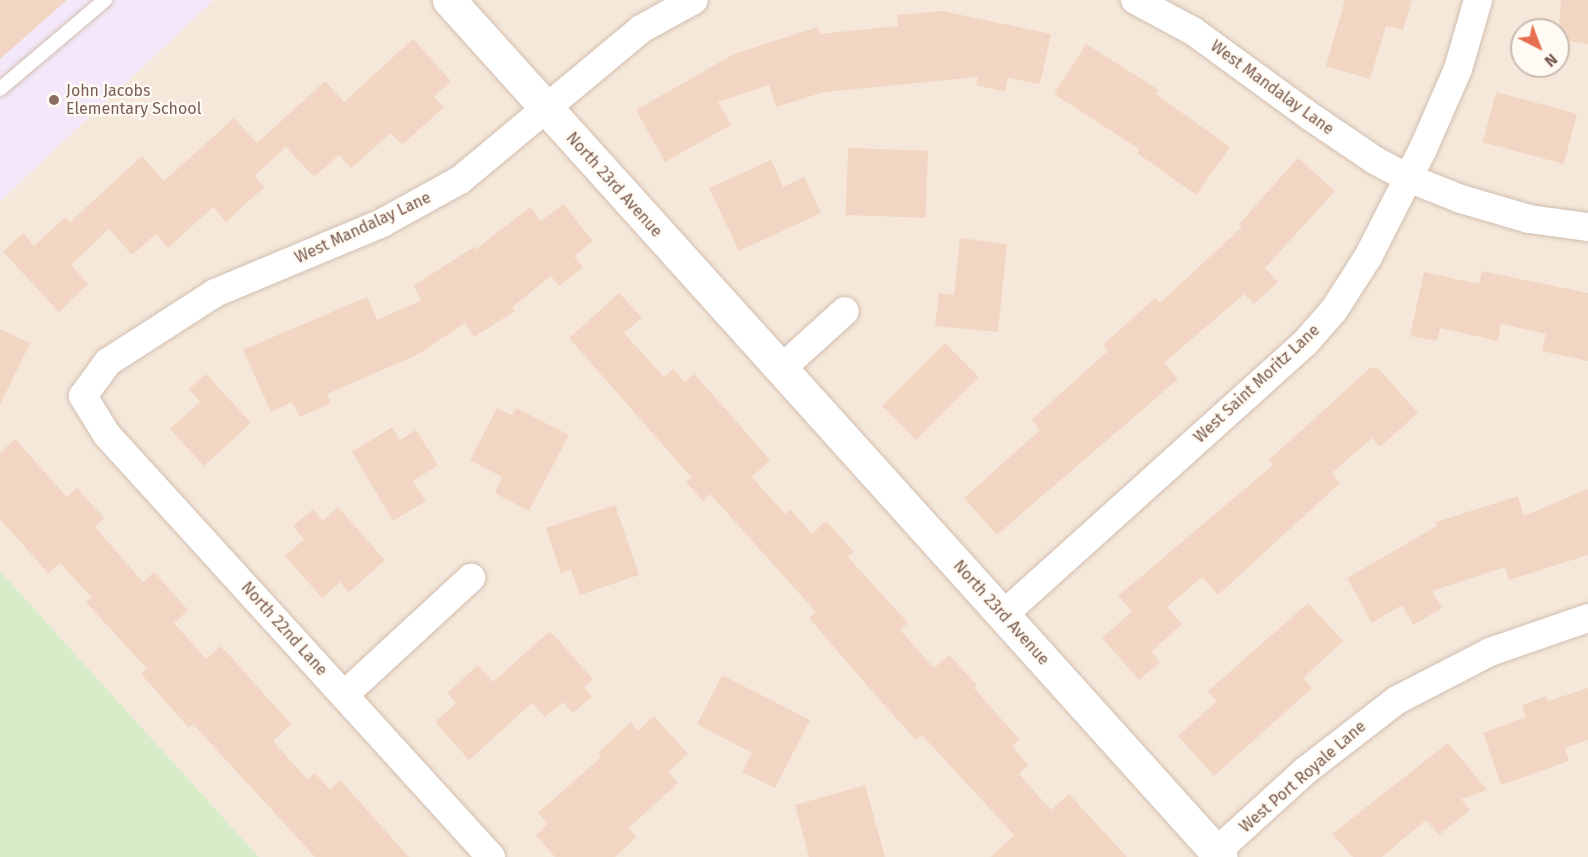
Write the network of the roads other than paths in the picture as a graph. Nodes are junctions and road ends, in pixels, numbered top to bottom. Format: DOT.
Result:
graph roads {
  1 [pos="105,0"];
  2 [pos="449,0"];
  3 [pos="694,0"];
  4 [pos="1135,0"];
  5 [pos="1478,0"];
  6 [pos="0,89"];
  7 [pos="547,108"];
  8 [pos="1408,178"];
  9 [pos="1588,227"];
  10 [pos="845,311"];
  11 [pos="781,369"];
  12 [pos="83,396"];
  13 [pos="471,578"];
  14 [pos="1003,615"];
  15 [pos="1588,618"];
  16 [pos="344,695"];
  17 [pos="1219,855"];
  18 [pos="491,857"];
  1 -- 6 [label="lane"];
  2 -- 7 [label="street, North 23rd Avenue"];
  3 -- 7 [label="street, West Mandalay Lane"];
  4 -- 8 [label="street, West Mandalay Lane"];
  5 -- 8 [label="street, West Saint Moritz Lane"];
  7 -- 11 [label="street, North 23rd Avenue"];
  7 -- 12 [label="street, West Mandalay Lane"];
  8 -- 9 [label="street, West Mandalay Lane"];
  8 -- 14 [label="street, West Saint Moritz Lane"];
  10 -- 11 [label="street"];
  11 -- 14 [label="street, North 23rd Avenue"];
  12 -- 16 [label="street, North 22nd Lane"];
  13 -- 16 [label="street"];
  14 -- 17 [label="street, North 23rd Avenue"];
  15 -- 17 [label="street, West Port Royale Lane"];
  16 -- 18 [label="street, North 22nd Lane"];
}
